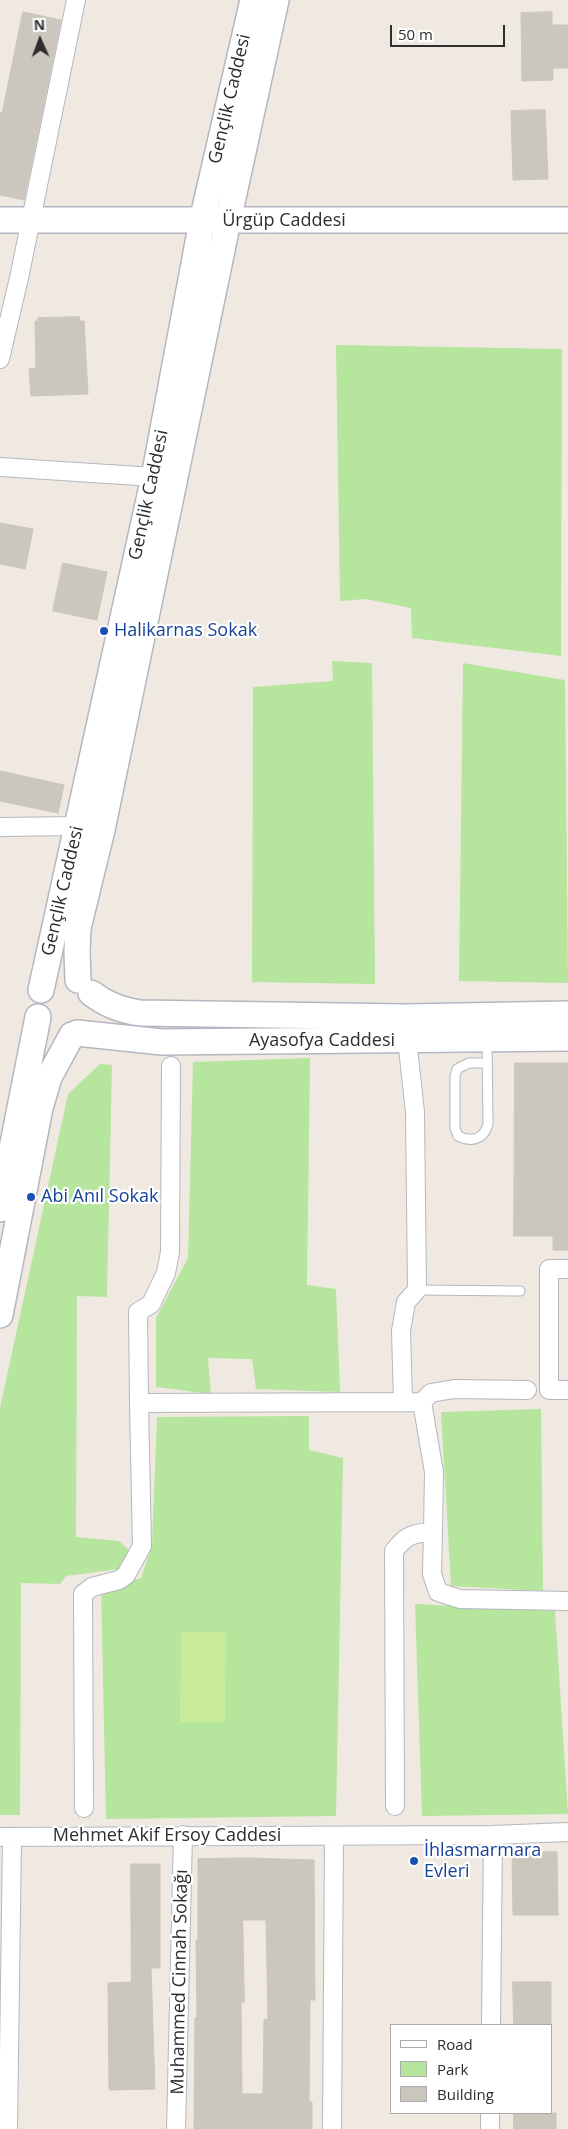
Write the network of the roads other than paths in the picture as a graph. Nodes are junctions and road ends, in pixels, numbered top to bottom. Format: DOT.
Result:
graph roads {
  1 [pos="76,0"];
  2 [pos="253,0"];
  3 [pos="276,0"];
  4 [pos="0,220"];
  5 [pos="30,220"];
  6 [pos="568,220"];
  7 [pos="202,221"];
  8 [pos="228,221"];
  9 [pos="0,359"];
  10 [pos="0,468"];
  11 [pos="154,477"];
  12 [pos="78,826"];
  13 [pos="0,827"];
  14 [pos="102,830"];
  15 [pos="85,987"];
  16 [pos="42,990"];
  17 [pos="568,1014"];
  18 [pos="38,1017"];
  19 [pos="406,1029"];
  20 [pos="74,1034"];
  21 [pos="568,1038"];
  22 [pos="487,1051"];
  23 [pos="171,1066"];
  24 [pos="0,1209"];
  25 [pos="568,1269"];
  26 [pos="417,1290"];
  27 [pos="520,1291"];
  28 [pos="0,1315"];
  29 [pos="527,1390"];
  30 [pos="568,1390"];
  31 [pos="403,1401"];
  32 [pos="422,1402"];
  33 [pos="139,1403"];
  34 [pos="433,1532"];
  35 [pos="568,1602"];
  36 [pos="395,1806"];
  37 [pos="84,1808"];
  38 [pos="568,1832"];
  39 [pos="493,1834"];
  40 [pos="183,1835"];
  41 [pos="334,1836"];
  42 [pos="6,1837"];
  43 [pos="491,2024"];
  44 [pos="490,2114"];
  45 [pos="8,2129"];
  46 [pos="176,2129"];
  47 [pos="332,2129"];
  48 [pos="490,2129"];
  1 -- 5 [label="street"];
  2 -- 7 [label="street, Gençlik Caddesi"];
  3 -- 8 [label="street, Gençlik Caddesi"];
  4 -- 5 [label="street, Ürgüp Caddesi"];
  5 -- 7 [label="street, Ürgüp Caddesi"];
  5 -- 9 [label="street"];
  6 -- 8 [label="street, Ürgüp Caddesi"];
  7 -- 8 [label="street, Ürgüp Caddesi"];
  7 -- 11 [label="street, Gençlik Caddesi"];
  8 -- 14 [label="street, Gençlik Caddesi"];
  10 -- 11 [label="street"];
  11 -- 12 [label="street, Gençlik Caddesi"];
  12 -- 13 [label="street"];
  12 -- 14 [label="street"];
  12 -- 16 [label="street, Gençlik Caddesi"];
  14 -- 15 [label="street, Gençlik Caddesi"];
  15 -- 16 [label="street"];
  15 -- 19 [label="street, Ayasofya Caddesi"];
  15 -- 20 [label="street"];
  16 -- 18 [label="street"];
  17 -- 19 [label="street, Ayasofya Caddesi"];
  18 -- 20 [label="street"];
  18 -- 24 [label="street"];
  19 -- 20 [label="street, Ayasofya Caddesi"];
  19 -- 22 [label="street, Ayasofya Caddesi"];
  19 -- 26 [label="street"];
  20 -- 28 [label="street"];
  21 -- 22 [label="street, Ayasofya Caddesi"];
  22 -- 22 [label="lane"];
  23 -- 33 [label="street"];
  25 -- 30 [label="street"];
  26 -- 27 [label="lane"];
  26 -- 31 [label="street"];
  29 -- 32 [label="street"];
  31 -- 32 [label="street"];
  31 -- 33 [label="street"];
  32 -- 34 [label="street"];
  33 -- 37 [label="street"];
  34 -- 35 [label="street"];
  34 -- 36 [label="street"];
  38 -- 39 [label="street, Mehmet Akif Ersoy Caddesi"];
  39 -- 41 [label="street, Mehmet Akif Ersoy Caddesi"];
  39 -- 43 [label="street"];
  40 -- 41 [label="street, Mehmet Akif Ersoy Caddesi"];
  40 -- 42 [label="street, Mehmet Akif Ersoy Caddesi"];
  40 -- 46 [label="street, Muhammed Cinnah Sokağı"];
  41 -- 47 [label="street"];
  42 -- 45 [label="street"];
  44 -- 48 [label="street"];
}
